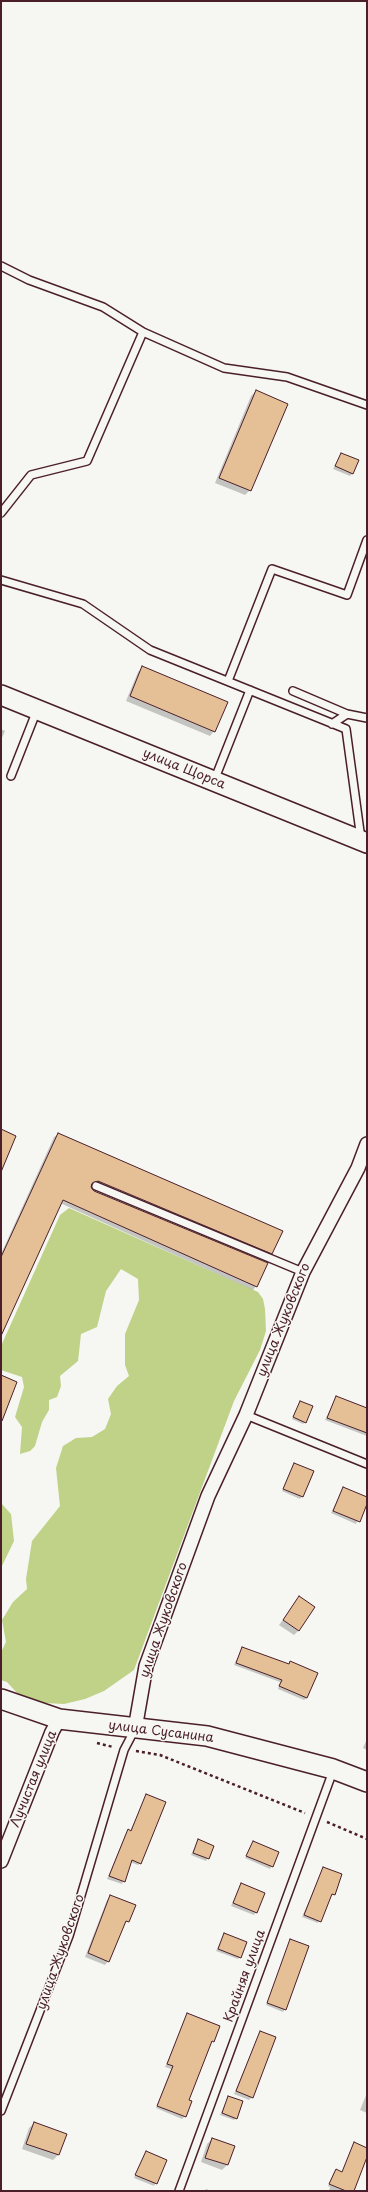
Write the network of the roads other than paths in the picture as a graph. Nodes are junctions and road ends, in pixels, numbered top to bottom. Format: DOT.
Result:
graph roads {
  1 [pos="1,266"];
  2 [pos="143,332"];
  3 [pos="367,405"];
  4 [pos="1,513"];
  5 [pos="367,540"];
  6 [pos="1,580"];
  7 [pos="228,682"];
  8 [pos="250,690"];
  9 [pos="293,690"];
  10 [pos="1,695"];
  11 [pos="37,709"];
  12 [pos="347,714"];
  13 [pos="367,718"];
  14 [pos="332,724"];
  15 [pos="11,776"];
  16 [pos="214,781"];
  17 [pos="364,842"];
  18 [pos="367,1144"];
  19 [pos="362,1170"];
  20 [pos="96,1186"];
  21 [pos="303,1272"];
  22 [pos="246,1415"];
  23 [pos="367,1464"];
  24 [pos="1,1699"];
  25 [pos="59,1719"];
  26 [pos="135,1729"];
  27 [pos="333,1769"];
  28 [pos="367,1782"];
  29 [pos="1,1861"];
  30 [pos="1,2111"];
  31 [pos="179,2191"];
  1 -- 2 [label="lane"];
  2 -- 3 [label="lane"];
  2 -- 4 [label="lane"];
  5 -- 7 [label="lane"];
  6 -- 7 [label="lane"];
  7 -- 8 [label="lane"];
  8 -- 14 [label="lane"];
  8 -- 16 [label="lane"];
  9 -- 12 [label="lane"];
  10 -- 11 [label="street, улица Щорса"];
  11 -- 15 [label="lane"];
  11 -- 16 [label="street, улица Щорса"];
  12 -- 13 [label="lane"];
  12 -- 14 [label="lane"];
  14 -- 17 [label="lane"];
  16 -- 17 [label="street, улица Щорса"];
  18 -- 19 [label="street, улица Жуковского"];
  19 -- 21 [label="street, улица Жуковского"];
  20 -- 21 [label="lane"];
  21 -- 22 [label="street, улица Жуковского"];
  22 -- 23 [label="lane"];
  22 -- 26 [label="street, улица Жуковского"];
  24 -- 25 [label="street, улица Сусанина"];
  25 -- 26 [label="street, улица Сусанина"];
  25 -- 29 [label="street, Лучистая улица"];
  26 -- 27 [label="street, улица Сусанина"];
  26 -- 30 [label="lane, улица Жуковского"];
  27 -- 28 [label="street, улица Сусанина"];
  27 -- 31 [label="lane, Крайняя улица"];
}
